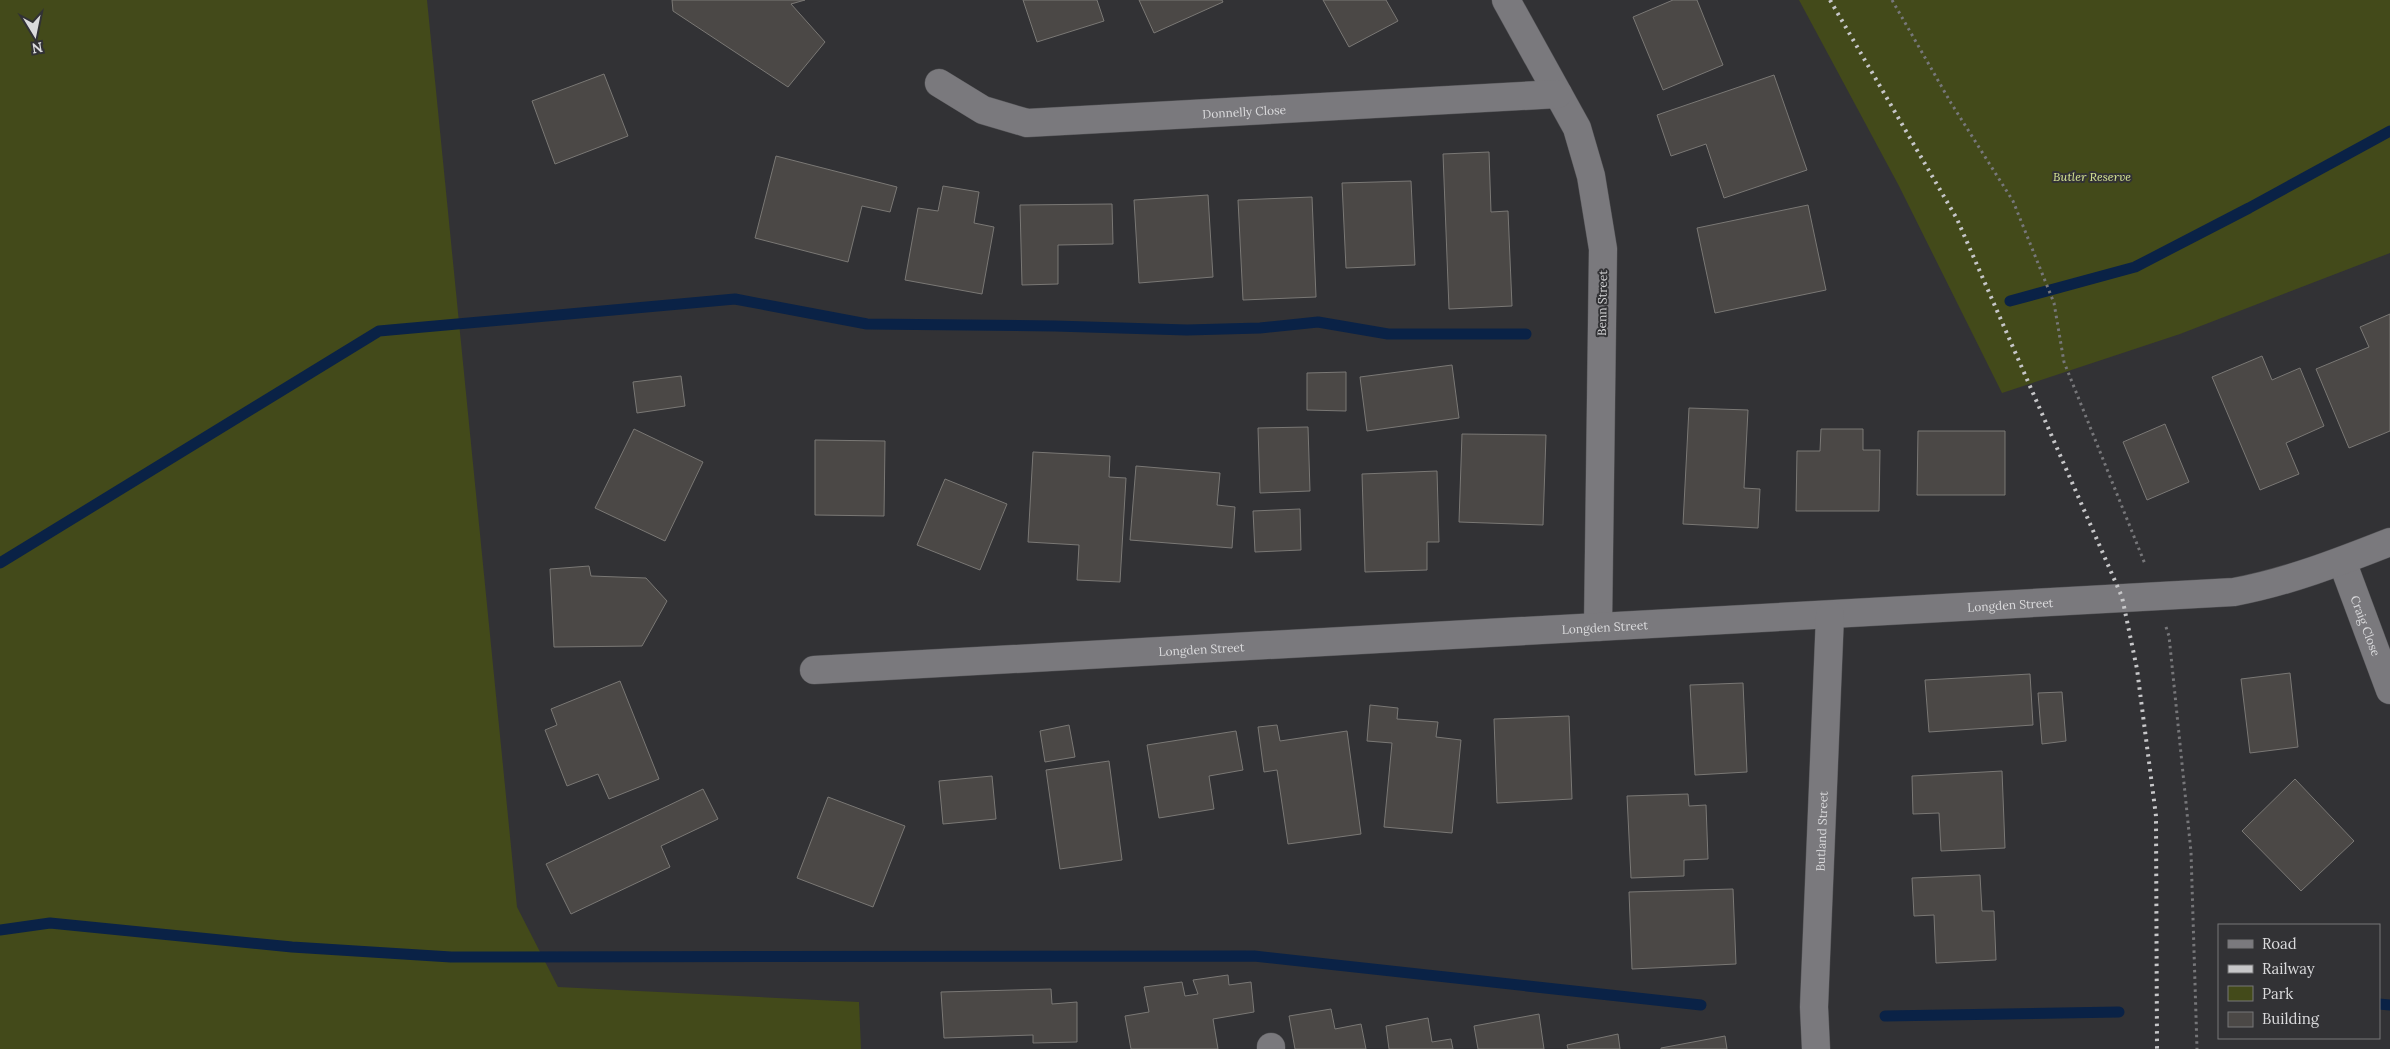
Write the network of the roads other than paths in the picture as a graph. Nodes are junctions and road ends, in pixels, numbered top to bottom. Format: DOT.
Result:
graph roads {
  1 [pos="1506,0"];
  2 [pos="939,83"];
  3 [pos="1558,94"];
  4 [pos="2390,542"];
  5 [pos="2342,561"];
  6 [pos="1830,614"];
  7 [pos="1598,627"];
  8 [pos="814,670"];
  9 [pos="2390,690"];
  10 [pos="1816,1049"];
  1 -- 3 [label="street, Benn Street"];
  2 -- 3 [label="street, Donnelly Close"];
  3 -- 7 [label="street, Benn Street"];
  4 -- 5 [label="street, Longden Street"];
  5 -- 6 [label="street, Longden Street"];
  5 -- 9 [label="street, Craig Close"];
  6 -- 7 [label="street, Longden Street"];
  6 -- 10 [label="street, Butland Street"];
  7 -- 8 [label="street, Longden Street"];
}
